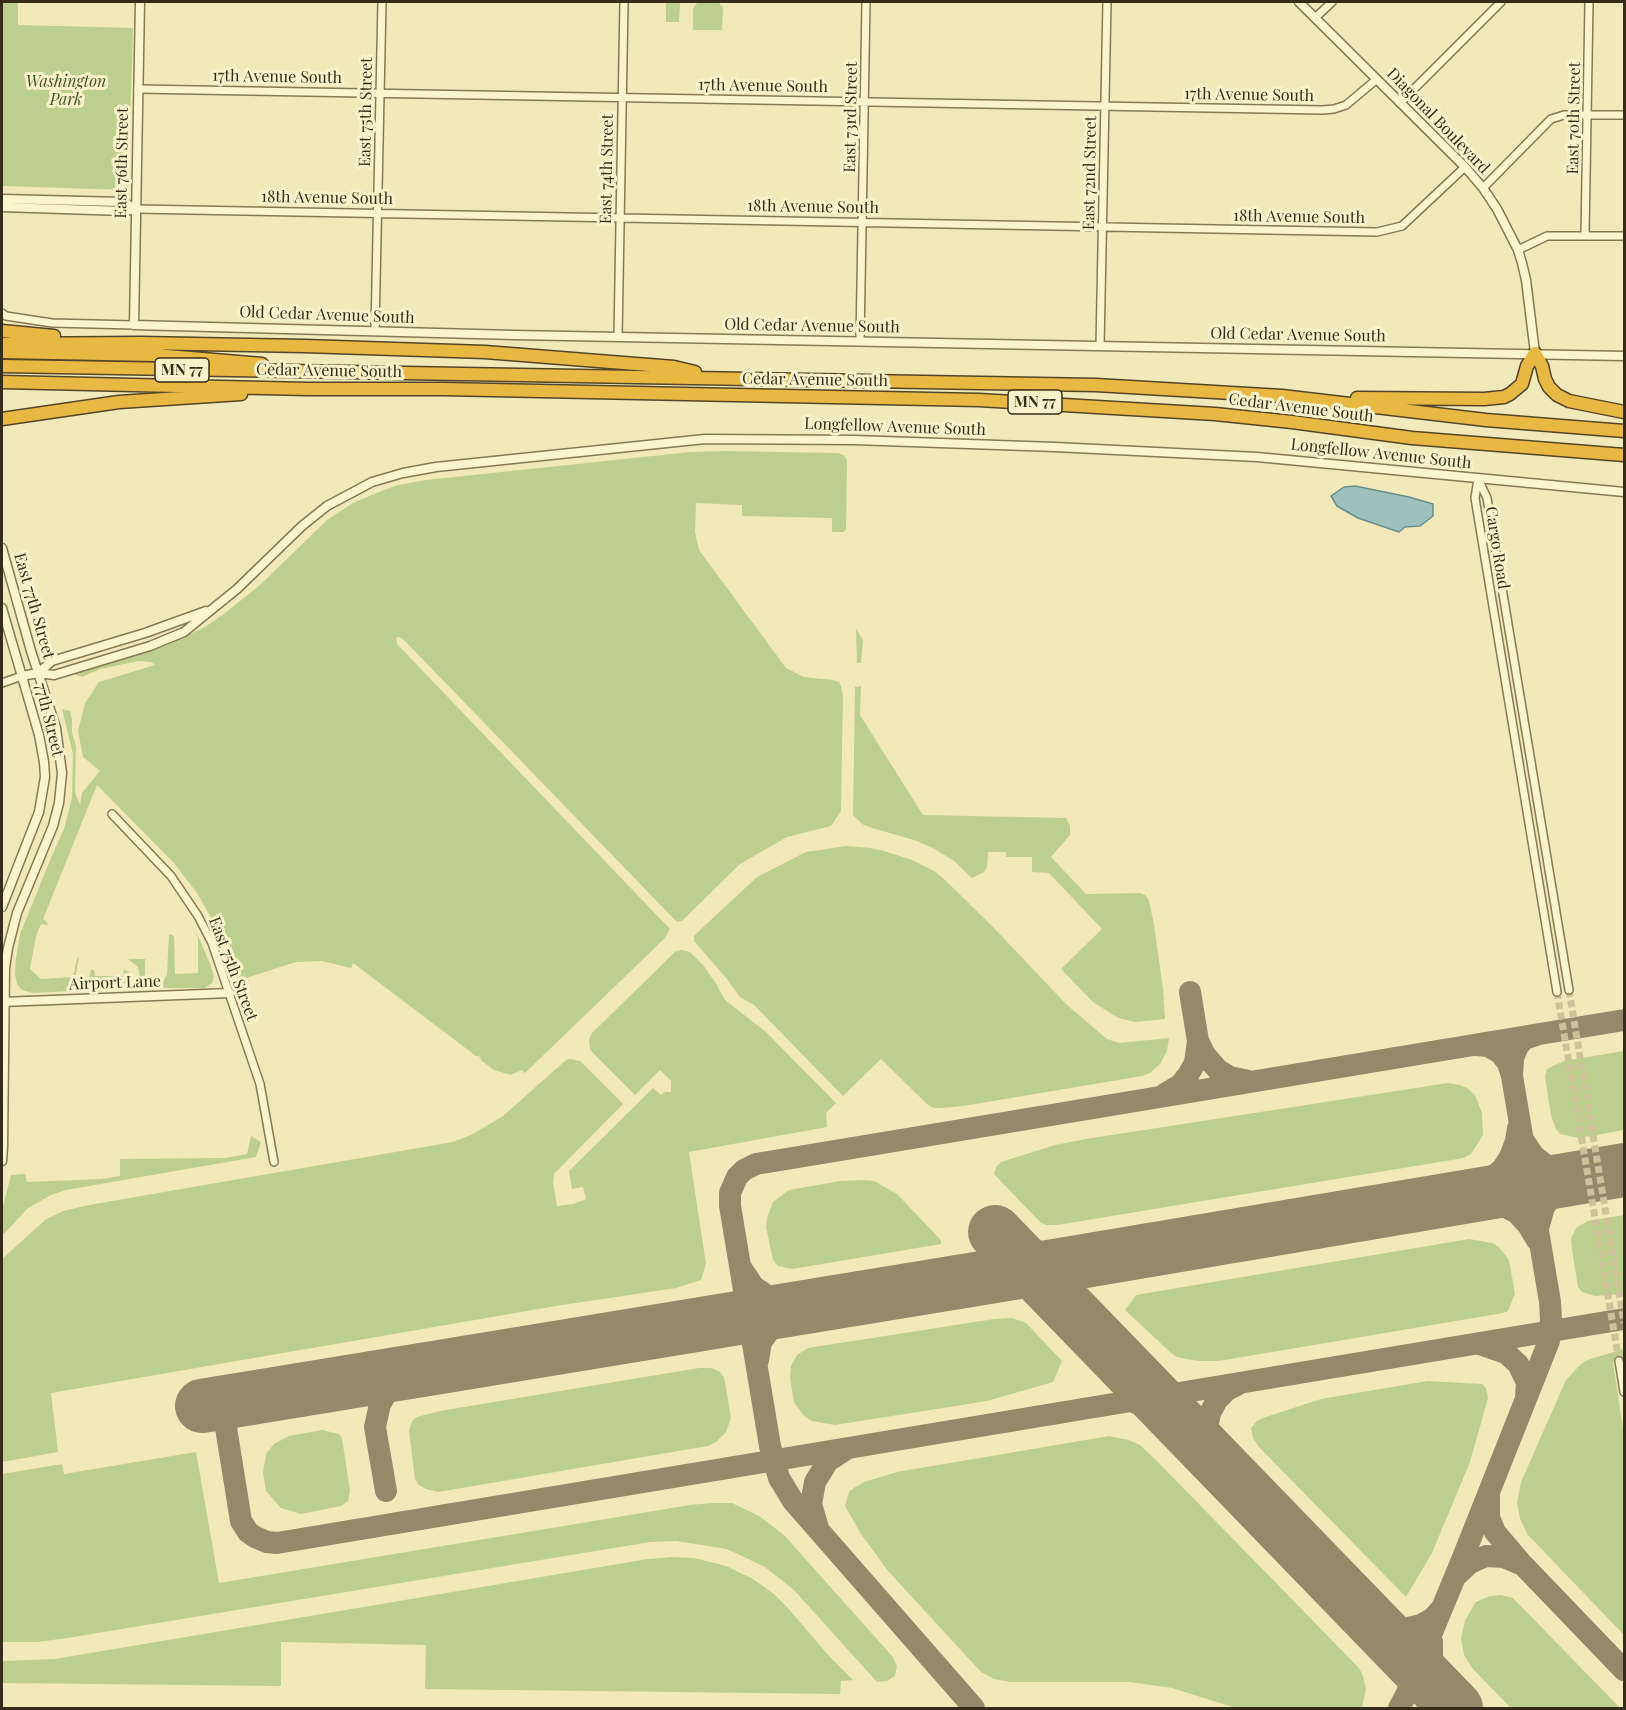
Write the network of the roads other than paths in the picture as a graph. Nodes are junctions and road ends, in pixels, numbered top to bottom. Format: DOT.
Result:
graph roads {
  1 [pos="140,2"];
  2 [pos="382,2"];
  3 [pos="624,2"];
  4 [pos="866,2"];
  5 [pos="1107,2"];
  6 [pos="1299,2"];
  7 [pos="1332,2"];
  8 [pos="1501,2"];
  9 [pos="1590,2"];
  10 [pos="1315,18"];
  11 [pos="1377,79"];
  12 [pos="138,88"];
  13 [pos="380,92"];
  14 [pos="622,96"];
  15 [pos="865,101"];
  16 [pos="1400,103"];
  17 [pos="1105,106"];
  18 [pos="1587,115"];
  19 [pos="1624,116"];
  20 [pos="1465,167"];
  21 [pos="1483,188"];
  22 [pos="2,199"];
  23 [pos="2,207"];
  24 [pos="136,209"];
  25 [pos="379,213"];
  26 [pos="620,217"];
  27 [pos="863,222"];
  28 [pos="1103,226"];
  29 [pos="1585,235"];
  30 [pos="1624,236"];
  31 [pos="1518,250"];
  32 [pos="2,313"];
  33 [pos="134,325"];
  34 [pos="375,330"];
  35 [pos="2,331"];
  36 [pos="618,337"];
  37 [pos="860,341"];
  38 [pos="141,343"];
  39 [pos="2,344"];
  40 [pos="1100,346"];
  41 [pos="2,352"];
  42 [pos="1535,353"];
  43 [pos="1624,356"];
  44 [pos="2,366"];
  45 [pos="362,374"];
  46 [pos="714,377"];
  47 [pos="2,382"];
  48 [pos="308,389"];
  49 [pos="1282,396"];
  50 [pos="1624,412"];
  51 [pos="2,419"];
  52 [pos="1624,431"];
  53 [pos="1624,455"];
  54 [pos="1478,479"];
  55 [pos="1624,492"];
  56 [pos="2,548"];
  57 [pos="2,608"];
  58 [pos="212,609"];
  59 [pos="38,673"];
  60 [pos="22,676"];
  61 [pos="2,683"];
  62 [pos="112,814"];
  63 [pos="2,907"];
  64 [pos="1569,990"];
  65 [pos="1557,992"];
  66 [pos="230,993"];
  67 [pos="3,1002"];
  68 [pos="2,1161"];
  69 [pos="274,1162"];
  70 [pos="1619,1361"];
  71 [pos="1624,1392"];
  1 -- 12 [label="street, East 76th Street"];
  2 -- 13 [label="street, East 75th Street"];
  3 -- 14 [label="street, East 74th Street"];
  4 -- 15 [label="street, East 73rd Street"];
  5 -- 17 [label="street, East 72nd Street"];
  6 -- 10 [label="street, Diagonal Boulevard"];
  7 -- 10 [label="street"];
  8 -- 16 [label="street"];
  9 -- 18 [label="street, East 70th Street"];
  10 -- 11 [label="street, Diagonal Boulevard"];
  11 -- 16 [label="street, Diagonal Boulevard"];
  11 -- 17 [label="street, 17th Avenue South"];
  12 -- 13 [label="street, 17th Avenue South"];
  12 -- 24 [label="street, East 76th Street"];
  13 -- 14 [label="street, 17th Avenue South"];
  13 -- 25 [label="street, East 75th Street"];
  14 -- 15 [label="street, 17th Avenue South"];
  14 -- 26 [label="street, East 74th Street"];
  15 -- 17 [label="street, 17th Avenue South"];
  15 -- 27 [label="street, East 73rd Street"];
  16 -- 20 [label="street, Diagonal Boulevard"];
  17 -- 28 [label="street, East 72nd Street"];
  18 -- 19 [label="street"];
  18 -- 21 [label="street"];
  18 -- 29 [label="street, East 70th Street"];
  20 -- 21 [label="street, Diagonal Boulevard"];
  20 -- 28 [label="street, 18th Avenue South"];
  21 -- 31 [label="street, Diagonal Boulevard"];
  22 -- 24 [label="street"];
  23 -- 24 [label="street"];
  24 -- 25 [label="street, 18th Avenue South"];
  24 -- 33 [label="street, East 76th Street"];
  25 -- 26 [label="street, 18th Avenue South"];
  25 -- 34 [label="street, East 75th Street"];
  26 -- 27 [label="street, 18th Avenue South"];
  26 -- 36 [label="street, East 74th Street"];
  27 -- 28 [label="street, 18th Avenue South"];
  27 -- 37 [label="street, East 73rd Street"];
  28 -- 40 [label="street, East 72nd Street"];
  29 -- 30 [label="street"];
  29 -- 31 [label="street"];
  31 -- 42 [label="street, Diagonal Boulevard"];
  32 -- 33 [label="street, Old Cedar Avenue South"];
  33 -- 34 [label="street, Old Cedar Avenue South"];
  34 -- 36 [label="street, Old Cedar Avenue South"];
  35 -- 38 [label="highway"];
  36 -- 37 [label="street, Old Cedar Avenue South"];
  37 -- 40 [label="street, Old Cedar Avenue South"];
  38 -- 39 [label="highway"];
  38 -- 46 [label="highway"];
  40 -- 42 [label="street, Old Cedar Avenue South"];
  41 -- 45 [label="highway"];
  42 -- 43 [label="street, Old Cedar Avenue South"];
  42 -- 49 [label="highway"];
  42 -- 50 [label="highway"];
  44 -- 45 [label="highway, Cedar Avenue South / MN 77"];
  45 -- 46 [label="highway, Cedar Avenue South / MN 77"];
  46 -- 49 [label="highway, Cedar Avenue South / MN 77"];
  47 -- 48 [label="highway, Cedar Avenue South / MN 77"];
  48 -- 51 [label="highway"];
  48 -- 53 [label="highway, Cedar Avenue South / MN 77"];
  49 -- 52 [label="highway, Cedar Avenue South / MN 77"];
  54 -- 55 [label="street, Longfellow Avenue South"];
  54 -- 58 [label="street, Longfellow Avenue South"];
  54 -- 64 [label="street, Cargo Road"];
  54 -- 65 [label="street, Cargo Road"];
  56 -- 59 [label="street, East 77th Street"];
  57 -- 60 [label="street, East 77th Street"];
  58 -- 59 [label="street, Longfellow Avenue South"];
  58 -- 59 [label="street, Longfellow Avenue South"];
  59 -- 60 [label="street, Longfellow Avenue South"];
  59 -- 67 [label="street, 77th Street"];
  60 -- 61 [label="street"];
  60 -- 63 [label="street, 77th Street"];
  62 -- 66 [label="street, East 75th Street"];
  66 -- 67 [label="street, Airport Lane"];
  66 -- 69 [label="street, East 75th Street"];
  67 -- 68 [label="street, 77th Street"];
  70 -- 71 [label="street"];
}
